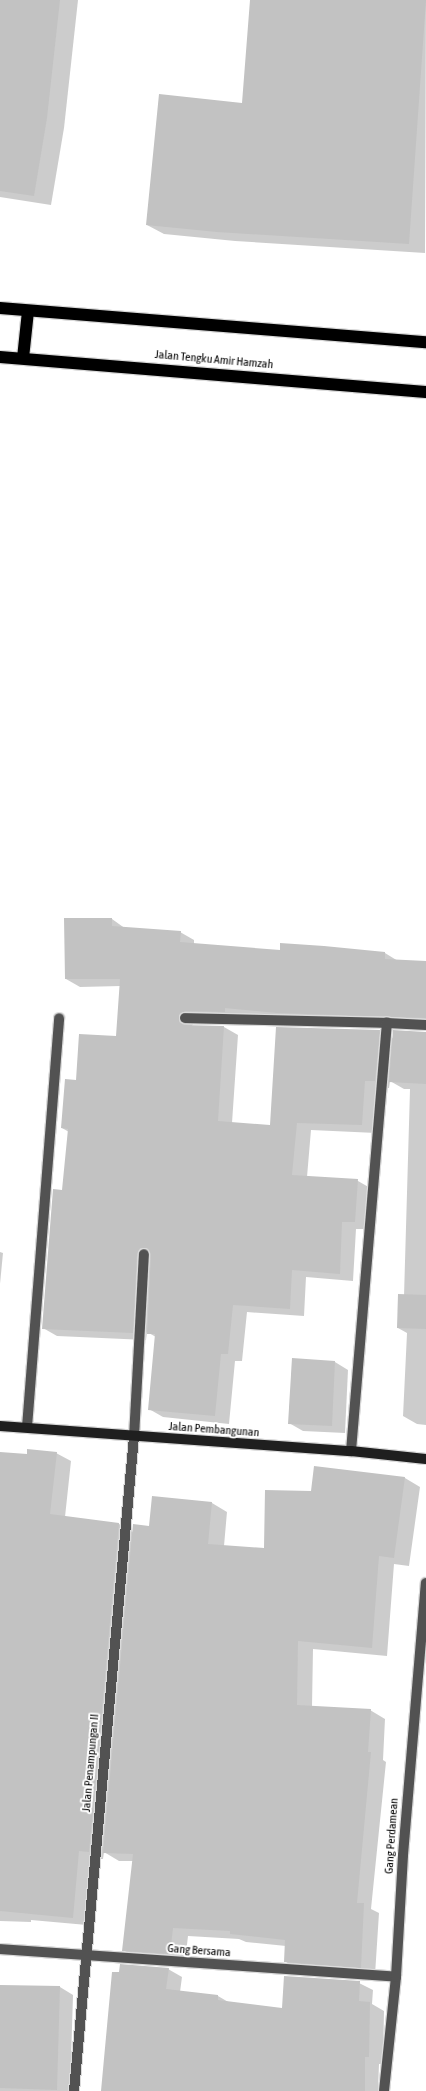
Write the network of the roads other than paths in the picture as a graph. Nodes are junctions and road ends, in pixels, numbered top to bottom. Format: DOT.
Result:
graph roads {
  1 [pos="0,308"];
  2 [pos="28,311"];
  3 [pos="426,342"];
  4 [pos="0,357"];
  5 [pos="23,358"];
  6 [pos="426,392"];
  7 [pos="59,1018"];
  8 [pos="184,1018"];
  9 [pos="387,1023"];
  10 [pos="426,1025"];
  11 [pos="144,1254"];
  12 [pos="0,1426"];
  13 [pos="28,1428"];
  14 [pos="134,1437"];
  15 [pos="351,1451"];
  16 [pos="426,1459"];
  17 [pos="426,1583"];
  18 [pos="0,1949"];
  19 [pos="86,1956"];
  20 [pos="396,1977"];
  21 [pos="74,2091"];
  22 [pos="384,2091"];
  1 -- 2 [label="main road"];
  2 -- 3 [label="main road"];
  2 -- 5 [label="main road"];
  4 -- 5 [label="main road, Jalan Tengku Amir Hamzah"];
  5 -- 6 [label="main road, Jalan Tengku Amir Hamzah"];
  7 -- 13 [label="street"];
  8 -- 9 [label="street"];
  9 -- 10 [label="street"];
  9 -- 15 [label="street"];
  11 -- 14 [label="street, Jalan Penampungan II"];
  12 -- 13 [label="street, Jalan Pembangunan"];
  13 -- 14 [label="street, Jalan Pembangunan"];
  14 -- 15 [label="street, Jalan Pembangunan"];
  14 -- 19 [label="street, Jalan Penampungan II"];
  15 -- 16 [label="street, Jalan Pembangunan"];
  17 -- 20 [label="street, Gang Perdamean"];
  18 -- 19 [label="street, Gang Bersama"];
  19 -- 20 [label="street, Gang Bersama"];
  19 -- 21 [label="street, Jalan Penampungan II"];
  20 -- 22 [label="street, Gang Perdamean"];
}
